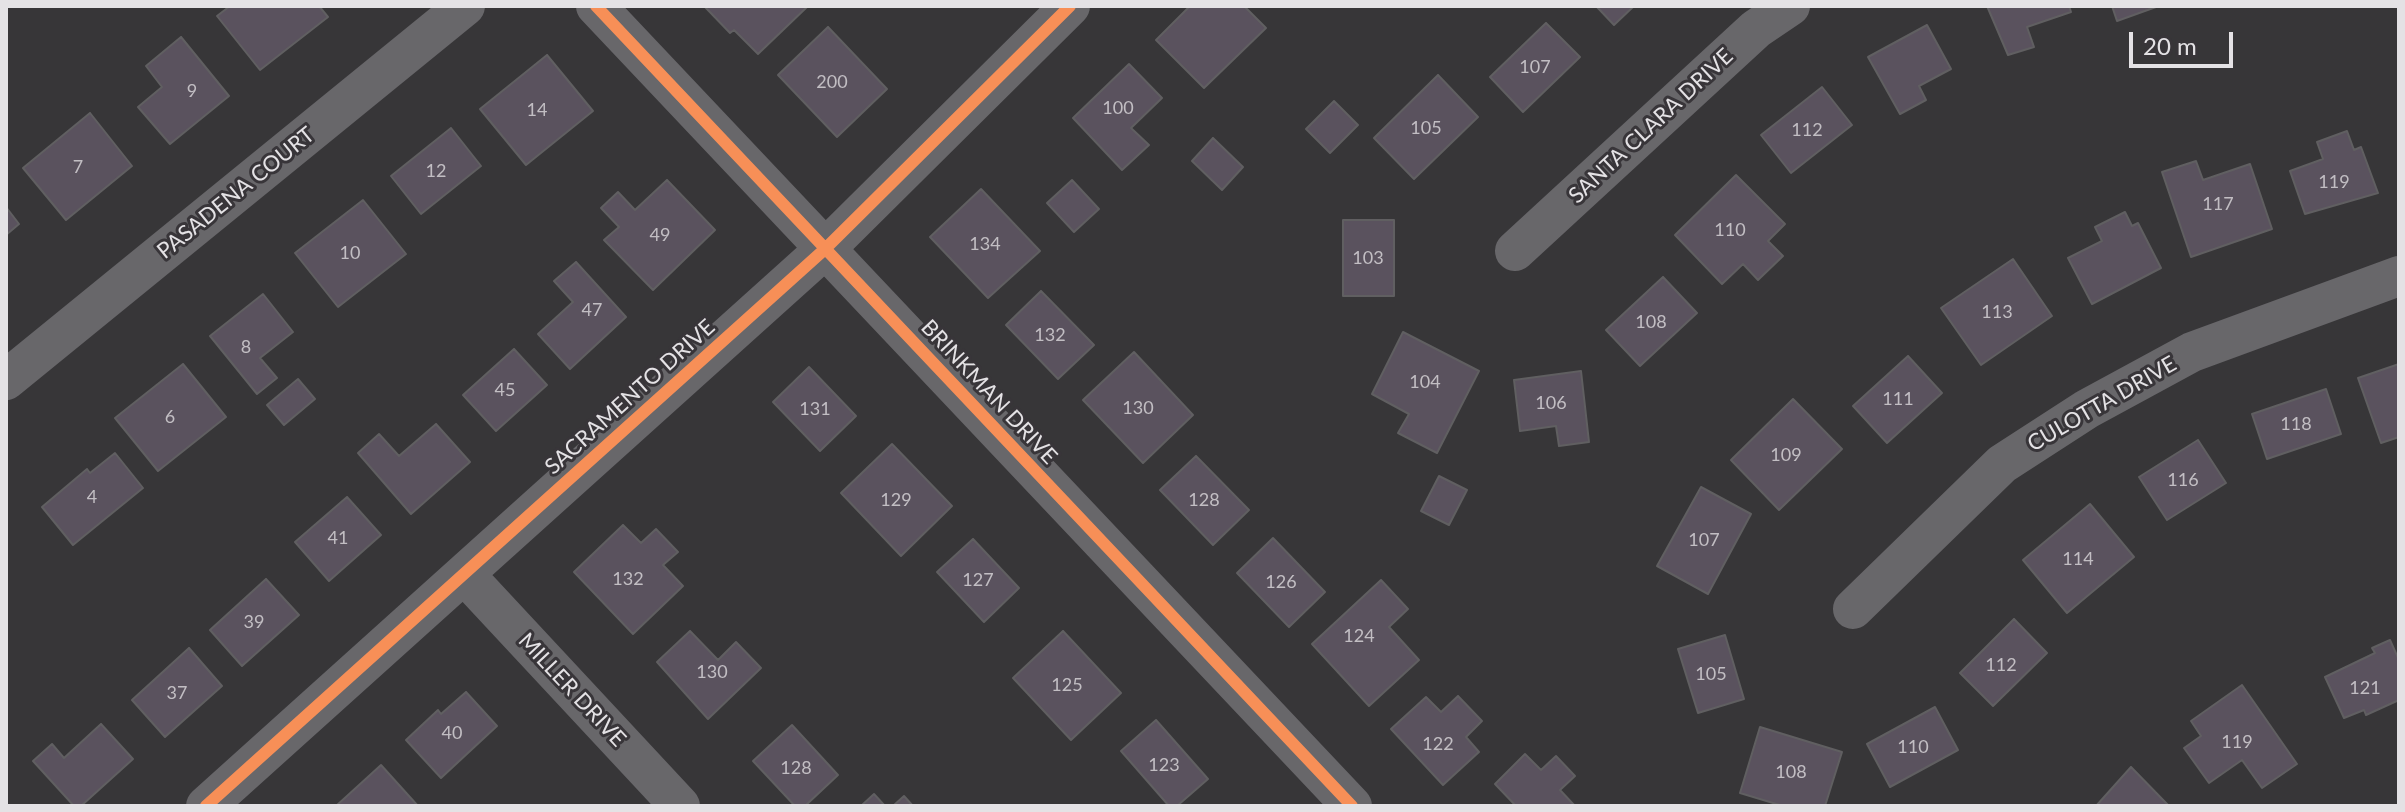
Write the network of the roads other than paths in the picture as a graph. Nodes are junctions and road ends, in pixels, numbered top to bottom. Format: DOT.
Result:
graph roads {
  1 [pos="465,6"];
  2 [pos="596,6"];
  3 [pos="1070,6"];
  4 [pos="1790,6"];
  5 [pos="825,249"];
  6 [pos="1515,251"];
  7 [pos="2399,276"];
  8 [pos="6,380"];
  9 [pos="464,574"];
  10 [pos="1853,609"];
  11 [pos="206,806"];
  12 [pos="680,806"];
  13 [pos="1352,806"];
  1 -- 8 [label="street, PASADENA COURT"];
  2 -- 5 [label="street, BRINKMAN DRIVE"];
  3 -- 5 [label="street, SACRAMENTO DRIVE"];
  4 -- 6 [label="street, SANTA CLARA DRIVE"];
  5 -- 9 [label="street, SACRAMENTO DRIVE"];
  5 -- 13 [label="street, BRINKMAN DRIVE"];
  7 -- 10 [label="street, CULOTTA DRIVE"];
  9 -- 11 [label="street, SACRAMENTO DRIVE"];
  9 -- 12 [label="street, MILLER DRIVE"];
}
